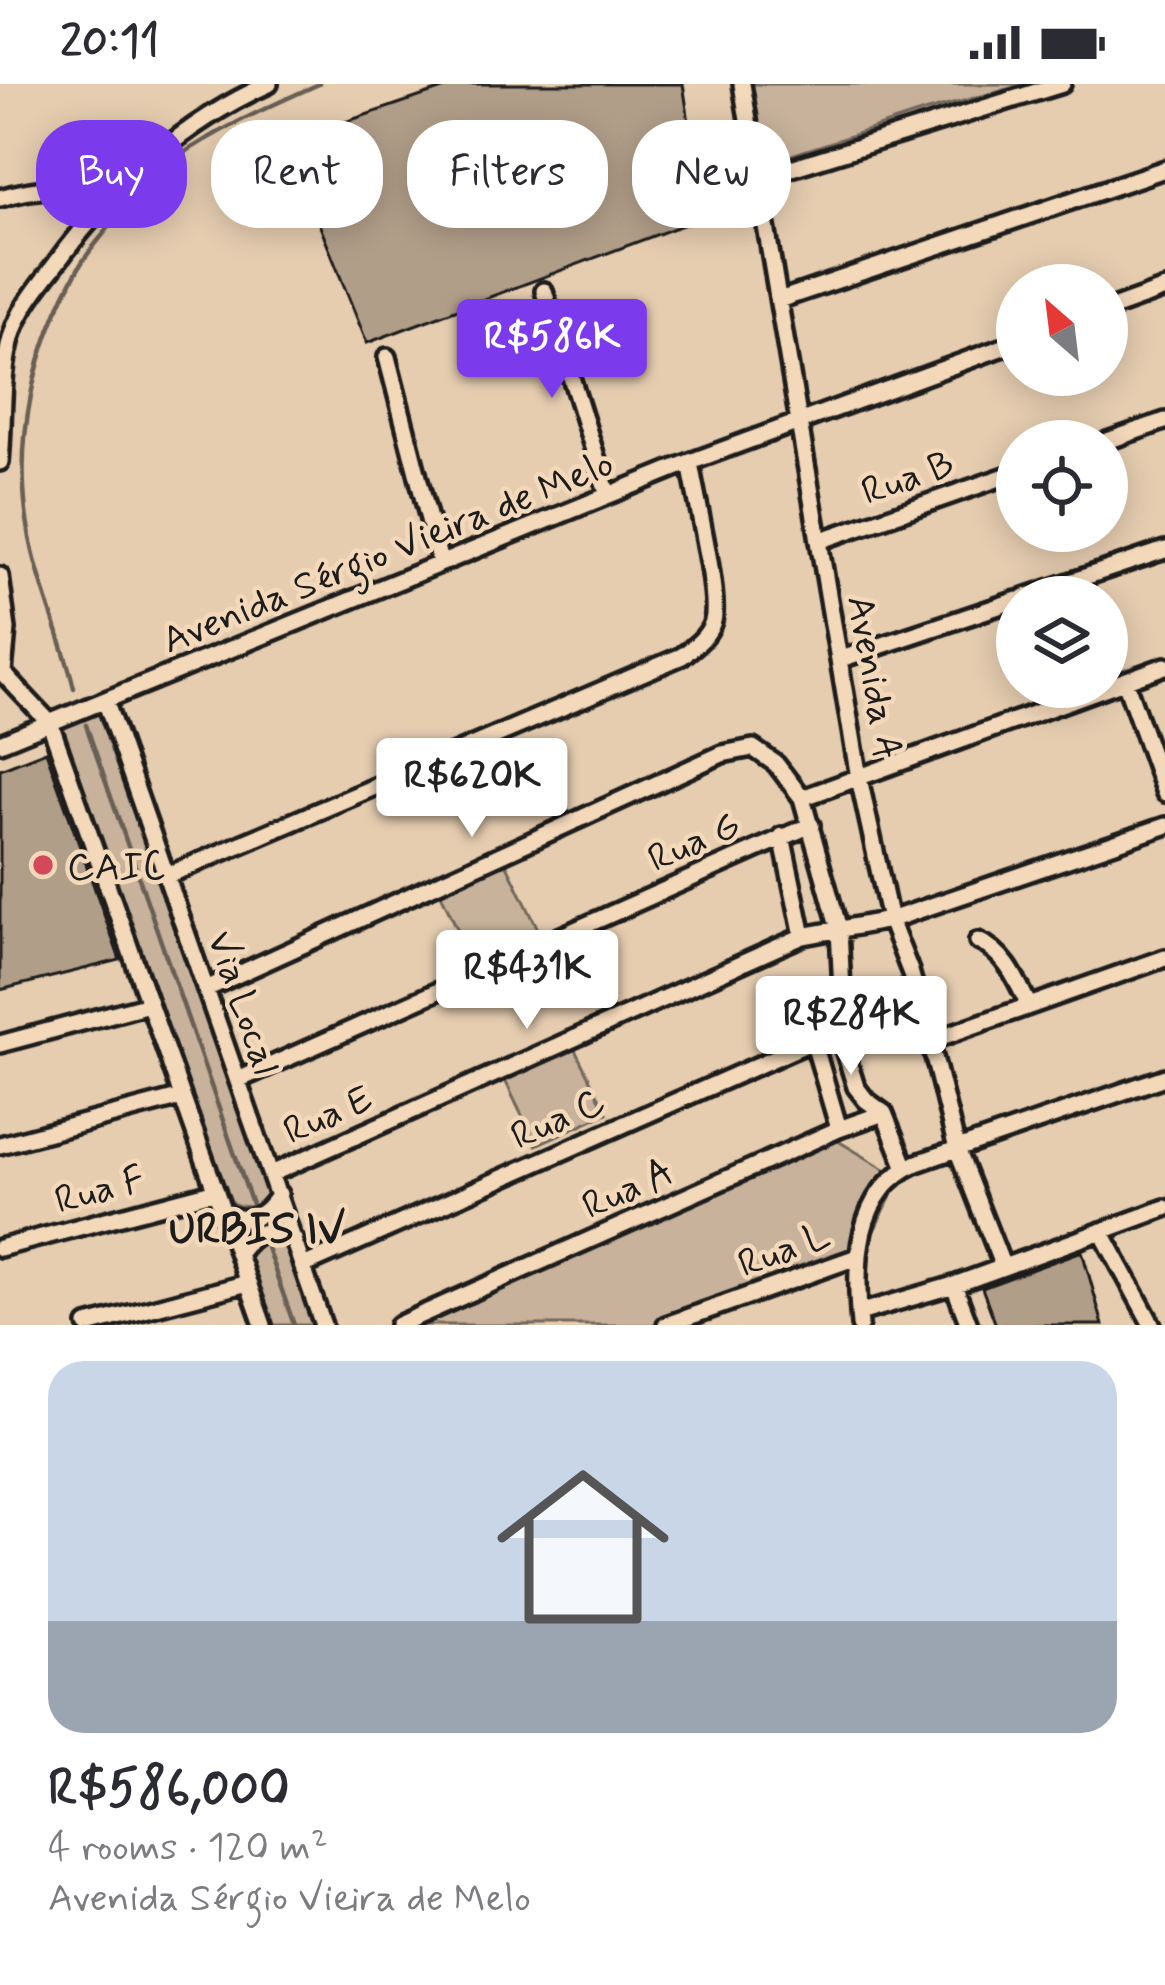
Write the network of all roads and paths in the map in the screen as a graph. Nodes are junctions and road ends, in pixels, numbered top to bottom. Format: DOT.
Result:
graph roads {
  1 [pos="269,84"];
  2 [pos="742,84"];
  3 [pos="1062,84"];
  4 [pos="749,120"];
  5 [pos="187,131"];
  6 [pos="791,168"];
  7 [pos="1165,169"];
  8 [pos="36,189"];
  9 [pos="0,198"];
  10 [pos="86,228"];
  11 [pos="767,228"];
  12 [pos="1165,289"];
  13 [pos="544,291"];
  14 [pos="779,300"];
  15 [pos="1128,302"];
  16 [pos="996,350"];
  17 [pos="387,357"];
  18 [pos="800,421"];
  19 [pos="1165,421"];
  20 [pos="1128,434"];
  21 [pos="0,462"];
  22 [pos="690,463"];
  23 [pos="996,479"];
  24 [pos="608,495"];
  25 [pos="819,541"];
  26 [pos="1165,550"];
  27 [pos="440,562"];
  28 [pos="0,576"];
  29 [pos="1087,576"];
  30 [pos="996,606"];
  31 [pos="841,659"];
  32 [pos="1165,666"];
  33 [pos="1,671"];
  34 [pos="1128,680"];
  35 [pos="1128,689"];
  36 [pos="105,700"];
  37 [pos="1051,708"];
  38 [pos="50,723"];
  39 [pos="0,743"];
  40 [pos="859,778"];
  41 [pos="1165,793"];
  42 [pos="802,798"];
  43 [pos="811,825"];
  44 [pos="1165,826"];
  45 [pos="782,836"];
  46 [pos="166,876"];
  47 [pos="890,920"];
  48 [pos="839,929"];
  49 [pos="803,936"];
  50 [pos="978,941"];
  51 [pos="1165,958"];
  52 [pos="206,989"];
  53 [pos="149,1004"];
  54 [pos="1030,1006"];
  55 [pos="838,1030"];
  56 [pos="814,1040"];
  57 [pos="930,1042"];
  58 [pos="0,1045"];
  59 [pos="1165,1077"];
  60 [pos="238,1080"];
  61 [pos="182,1097"];
  62 [pos="884,1112"];
  63 [pos="839,1129"];
  64 [pos="0,1144"];
  65 [pos="957,1149"];
  66 [pos="906,1168"];
  67 [pos="272,1174"];
  68 [pos="216,1191"];
  69 [pos="278,1194"];
  70 [pos="1165,1208"];
  71 [pos="224,1213"];
  72 [pos="1101,1231"];
  73 [pos="294,1238"];
  74 [pos="0,1248"];
  75 [pos="238,1253"];
  76 [pos="857,1257"];
  77 [pos="303,1266"];
  78 [pos="1004,1267"];
  79 [pos="248,1283"];
  80 [pos="954,1285"];
  81 [pos="860,1319"];
  82 [pos="87,1325"];
  83 [pos="263,1325"];
  84 [pos="323,1325"];
  85 [pos="398,1325"];
  86 [pos="666,1325"];
  87 [pos="970,1325"];
  88 [pos="1152,1325"];
  1 -- 5 [label="street"];
  2 -- 4 [label="street, Avenida A"];
  3 -- 6 [label="street"];
  7 -- 14 [label="street"];
  8 -- 9 [label="street"];
  10 -- 21 [label="street"];
  11 -- 14 [label="street, Avenida A"];
  12 -- 15 [label="street"];
  13 -- 24 [label="street"];
  14 -- 18 [label="street, Avenida A"];
  16 -- 18 [label="street"];
  17 -- 27 [label="street"];
  18 -- 22 [label="street, Avenida Sérgio Vieira de Melo"];
  18 -- 25 [label="street, Avenida A"];
  19 -- 20 [label="street"];
  22 -- 24 [label="street, Avenida Sérgio Vieira de Melo"];
  22 -- 46 [label="street"];
  23 -- 25 [label="street, Rua B"];
  24 -- 27 [label="street, Avenida Sérgio Vieira de Melo"];
  25 -- 31 [label="street, Avenida A"];
  26 -- 29 [label="street"];
  27 -- 36 [label="street, Avenida Sérgio Vieira de Melo"];
  28 -- 33 [label="street"];
  30 -- 31 [label="street"];
  31 -- 40 [label="street, Avenida A"];
  32 -- 34 [label="street"];
  33 -- 38 [label="street"];
  35 -- 41 [label="street"];
  36 -- 38 [label="street, Avenida Sérgio Vieira de Melo"];
  36 -- 46 [label="street, Via Local"];
  37 -- 40 [label="street"];
  38 -- 39 [label="street, Avenida Sérgio Vieira de Melo"];
  38 -- 53 [label="street"];
  40 -- 42 [label="street"];
  40 -- 47 [label="street, Avenida A"];
  42 -- 43 [label="street"];
  42 -- 52 [label="street"];
  43 -- 45 [label="street, Rua G"];
  43 -- 48 [label="street"];
  44 -- 47 [label="street, Rua E"];
  45 -- 49 [label="street"];
  45 -- 60 [label="street, Rua G"];
  46 -- 52 [label="street, Via Local"];
  47 -- 48 [label="street, Rua E"];
  47 -- 57 [label="street, Avenida A"];
  48 -- 49 [label="street, Rua E"];
  48 -- 55 [label="street"];
  49 -- 67 [label="street, Rua E"];
  50 -- 54 [label="street"];
  51 -- 54 [label="street"];
  52 -- 60 [label="street, Via Local"];
  53 -- 58 [label="street"];
  53 -- 61 [label="street"];
  54 -- 57 [label="street"];
  55 -- 56 [label="street, Rua C"];
  55 -- 62 [label="street"];
  56 -- 63 [label="street"];
  56 -- 77 [label="street, Rua C"];
  57 -- 65 [label="street, Avenida A"];
  59 -- 65 [label="street"];
  60 -- 67 [label="street, Via Local"];
  61 -- 64 [label="street"];
  61 -- 68 [label="street"];
  62 -- 63 [label="street, Rua A"];
  62 -- 66 [label="street"];
  63 -- 85 [label="street, Rua A"];
  65 -- 66 [label="street"];
  65 -- 78 [label="street, Avenida A"];
  66 -- 76 [label="street"];
  67 -- 69 [label="street, Via Local"];
  68 -- 71 [label="street"];
  68 -- 74 [label="street, Rua F"];
  69 -- 71 [label="street"];
  69 -- 73 [label="street, Via Local"];
  70 -- 72 [label="street"];
  71 -- 75 [label="street"];
  72 -- 78 [label="street"];
  72 -- 88 [label="street"];
  73 -- 75 [label="street"];
  73 -- 77 [label="street, Via Local"];
  75 -- 79 [label="street"];
  76 -- 81 [label="street, Rua L"];
  76 -- 86 [label="street, Rua L"];
  77 -- 84 [label="street, Via Local"];
  78 -- 80 [label="street"];
  79 -- 82 [label="street"];
  79 -- 83 [label="street"];
  80 -- 81 [label="street"];
  80 -- 87 [label="street"];
}
